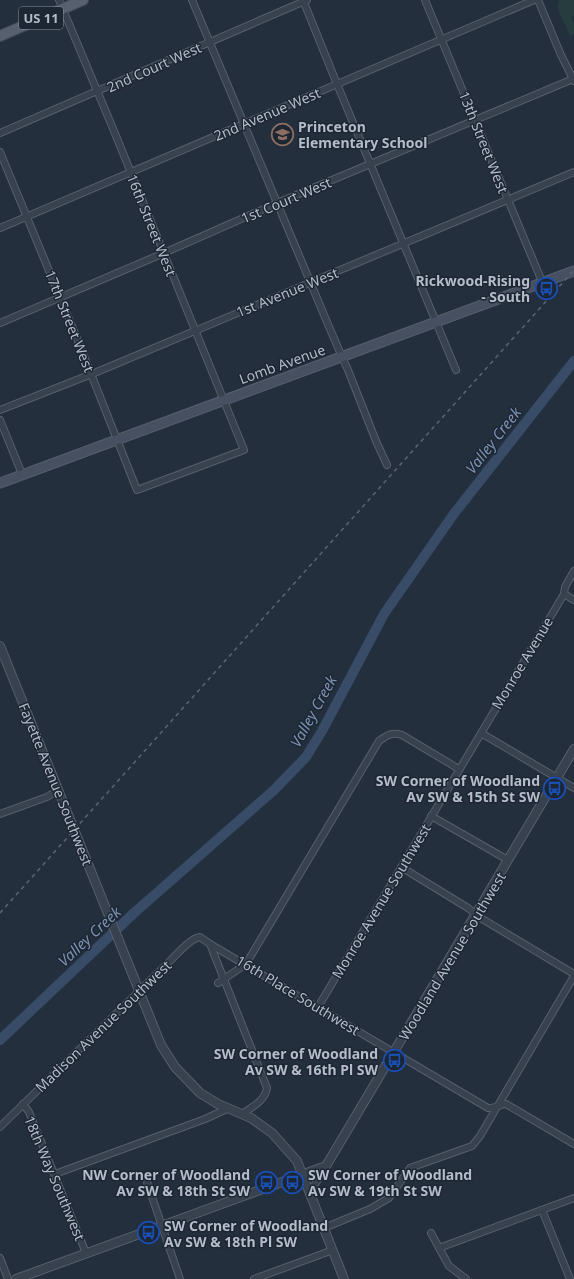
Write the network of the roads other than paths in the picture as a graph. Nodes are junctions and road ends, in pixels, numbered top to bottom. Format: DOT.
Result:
graph roads {
  1 [pos="83,0"];
  2 [pos="192,0"];
  3 [pos="305,0"];
  4 [pos="425,0"];
  5 [pos="534,0"];
  6 [pos="538,0"];
  7 [pos="60,4"];
  8 [pos="0,36"];
  9 [pos="442,40"];
  10 [pos="208,43"];
  11 [pos="573,80"];
  12 [pos="337,84"];
  13 [pos="98,91"];
  14 [pos="476,120"];
  15 [pos="243,124"];
  16 [pos="0,133"];
  17 [pos="0,152"];
  18 [pos="371,163"];
  19 [pos="131,172"];
  20 [pos="574,172"];
  21 [pos="508,200"];
  22 [pos="277,203"];
  23 [pos="27,216"];
  24 [pos="0,228"];
  25 [pos="404,244"];
  26 [pos="164,253"];
  27 [pos="574,272"];
  28 [pos="310,282"];
  29 [pos="543,284"];
  30 [pos="60,297"];
  31 [pos="437,322"];
  32 [pos="0,323"];
  33 [pos="195,330"];
  34 [pos="342,357"];
  35 [pos="456,370"];
  36 [pos="92,374"];
  37 [pos="224,400"];
  38 [pos="0,410"];
  39 [pos="0,420"];
  40 [pos="118,440"];
  41 [pos="387,465"];
  42 [pos="22,474"];
  43 [pos="0,483"];
  44 [pos="137,490"];
  45 [pos="574,571"];
  46 [pos="564,594"];
  47 [pos="574,600"];
  48 [pos="0,646"];
  49 [pos="481,732"];
  50 [pos="574,749"];
  51 [pos="459,769"];
  52 [pos="557,778"];
  53 [pos="574,788"];
  54 [pos="58,790"];
  55 [pos="0,814"];
  56 [pos="431,816"];
  57 [pos="508,860"];
  58 [pos="401,867"];
  59 [pos="476,914"];
  60 [pos="210,944"];
  61 [pos="246,964"];
  62 [pos="574,975"];
  63 [pos="224,980"];
  64 [pos="218,983"];
  65 [pos="139,991"];
  66 [pos="318,1007"];
  67 [pos="395,1052"];
  68 [pos="23,1104"];
  69 [pos="497,1107"];
  70 [pos="229,1108"];
  71 [pos="242,1114"];
  72 [pos="0,1127"];
  73 [pos="574,1144"];
  74 [pos="326,1166"];
  75 [pos="55,1174"];
  76 [pos="303,1174"];
  77 [pos="147,1182"];
  78 [pos="310,1193"];
  79 [pos="574,1198"];
  80 [pos="542,1210"];
  81 [pos="161,1226"];
  82 [pos="324,1228"];
  83 [pos="431,1233"];
  84 [pos="439,1248"];
  85 [pos="333,1250"];
  86 [pos="86,1253"];
  87 [pos="0,1258"];
  88 [pos="8,1279"];
  89 [pos="16,1279"];
  90 [pos="180,1279"];
  91 [pos="254,1279"];
  92 [pos="344,1279"];
  93 [pos="466,1279"];
  94 [pos="570,1279"];
  1 -- 7 [label="main road, US 11"];
  2 -- 10 [label="street"];
  3 -- 10 [label="street, 2nd Court West"];
  3 -- 12 [label="street"];
  4 -- 9 [label="street, 13th Street West"];
  5 -- 9 [label="street, 2nd Avenue West"];
  6 -- 11 [label="street"];
  7 -- 8 [label="main road, US 11"];
  7 -- 13 [label="street, 16th Street West"];
  9 -- 12 [label="street, 2nd Avenue West"];
  9 -- 14 [label="street, 13th Street West"];
  10 -- 13 [label="street, 2nd Court West"];
  10 -- 15 [label="street"];
  11 -- 14 [label="street, 1st Court West"];
  12 -- 15 [label="street, 2nd Avenue West"];
  12 -- 18 [label="street"];
  13 -- 16 [label="street, 2nd Court West"];
  13 -- 19 [label="street, 16th Street West"];
  14 -- 18 [label="street, 1st Court West"];
  14 -- 21 [label="street, 13th Street West"];
  15 -- 19 [label="street, 2nd Avenue West"];
  15 -- 22 [label="street"];
  17 -- 23 [label="street, 17th Street West"];
  18 -- 22 [label="street, 1st Court West"];
  18 -- 25 [label="street"];
  19 -- 23 [label="street, 2nd Avenue West"];
  19 -- 26 [label="street, 16th Street West"];
  20 -- 21 [label="street, 1st Avenue West"];
  21 -- 25 [label="street, 1st Avenue West"];
  21 -- 29 [label="street, 13th Street West"];
  22 -- 26 [label="street, 1st Court West"];
  22 -- 28 [label="street"];
  23 -- 24 [label="street, 2nd Avenue West"];
  23 -- 30 [label="street, 17th Street West"];
  25 -- 28 [label="street, 1st Avenue West"];
  25 -- 31 [label="street"];
  26 -- 30 [label="street, 1st Court West"];
  26 -- 33 [label="street, 16th Street West"];
  27 -- 29 [label="main road, Lomb Avenue"];
  28 -- 33 [label="street, 1st Avenue West"];
  28 -- 34 [label="street"];
  29 -- 31 [label="main road, Lomb Avenue"];
  30 -- 32 [label="street, 1st Court West"];
  30 -- 36 [label="street, 17th Street West"];
  31 -- 34 [label="main road, Lomb Avenue"];
  31 -- 35 [label="street"];
  33 -- 36 [label="street, 1st Avenue West"];
  33 -- 37 [label="street, 16th Street West"];
  34 -- 37 [label="main road, Lomb Avenue"];
  34 -- 41 [label="street"];
  36 -- 38 [label="street, 1st Avenue West"];
  36 -- 40 [label="street, 17th Street West"];
  37 -- 40 [label="main road, Lomb Avenue"];
  37 -- 44 [label="street, 16th Street West"];
  39 -- 42 [label="street"];
  40 -- 42 [label="main road, Lomb Avenue"];
  40 -- 44 [label="street, 17th Street West"];
  42 -- 43 [label="main road, Lomb Avenue"];
  45 -- 46 [label="street"];
  46 -- 47 [label="street"];
  46 -- 49 [label="street, Monroe Avenue"];
  48 -- 54 [label="street, Fayette Avenue Southwest"];
  49 -- 51 [label="street, Monroe Avenue Southwest"];
  49 -- 52 [label="street"];
  50 -- 52 [label="street, Woodland Avenue Southwest"];
  51 -- 56 [label="street, Monroe Avenue Southwest"];
  51 -- 61 [label="street"];
  52 -- 53 [label="street"];
  52 -- 57 [label="street, Woodland Avenue Southwest"];
  54 -- 55 [label="street"];
  54 -- 65 [label="street, Fayette Avenue Southwest"];
  56 -- 57 [label="street"];
  56 -- 58 [label="street, Monroe Avenue Southwest"];
  57 -- 59 [label="street, Woodland Avenue Southwest"];
  58 -- 59 [label="street"];
  58 -- 66 [label="street, Monroe Avenue Southwest"];
  59 -- 62 [label="street"];
  59 -- 67 [label="street, Woodland Avenue Southwest"];
  60 -- 61 [label="street, 16th Place Southwest"];
  60 -- 63 [label="street"];
  60 -- 65 [label="street, Madison Avenue Southwest"];
  61 -- 63 [label="street"];
  61 -- 66 [label="street, 16th Place Southwest"];
  62 -- 69 [label="street"];
  63 -- 64 [label="street"];
  63 -- 71 [label="street"];
  65 -- 68 [label="street, Madison Avenue Southwest"];
  65 -- 70 [label="street, Fayette Avenue Southwest"];
  66 -- 67 [label="street, 16th Place Southwest"];
  67 -- 69 [label="street, 16th Place Southwest"];
  67 -- 74 [label="street, Woodland Avenue Southwest"];
  68 -- 72 [label="street, Madison Avenue Southwest"];
  68 -- 75 [label="street, 18th Way Southwest"];
  69 -- 73 [label="street, 16th Place Southwest"];
  69 -- 82 [label="street"];
  70 -- 71 [label="street, Fayette Avenue Southwest"];
  70 -- 75 [label="street"];
  71 -- 76 [label="street, Fayette Avenue Southwest"];
  74 -- 76 [label="street"];
  74 -- 78 [label="street"];
  75 -- 86 [label="street, 18th Way Southwest"];
  76 -- 78 [label="street, Fayette Avenue Southwest"];
  76 -- 81 [label="street"];
  77 -- 81 [label="street"];
  78 -- 82 [label="street, Fayette Avenue Southwest"];
  79 -- 80 [label="street"];
  80 -- 84 [label="street"];
  80 -- 94 [label="street"];
  81 -- 86 [label="street"];
  81 -- 90 [label="street"];
  82 -- 85 [label="street, Fayette Avenue Southwest"];
  83 -- 84 [label="street"];
  84 -- 93 [label="street"];
  85 -- 91 [label="street"];
  85 -- 92 [label="street, Fayette Avenue Southwest"];
  86 -- 89 [label="street"];
  87 -- 88 [label="street"];
}
